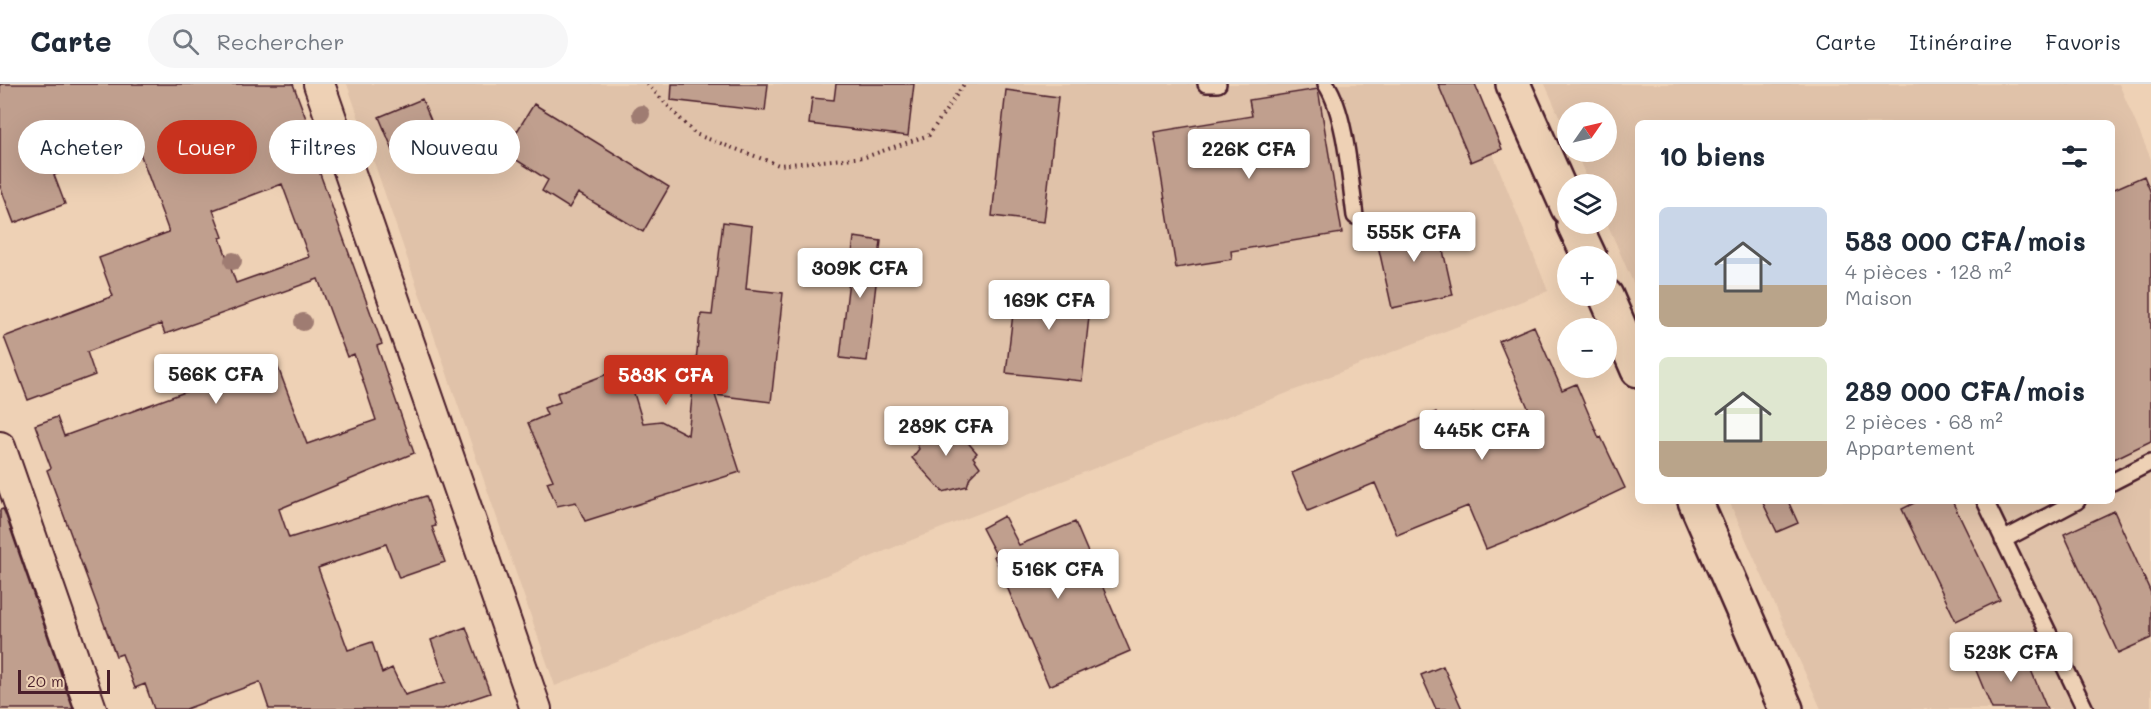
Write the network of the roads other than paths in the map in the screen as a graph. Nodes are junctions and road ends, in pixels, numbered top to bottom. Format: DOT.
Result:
graph roads {
  1 [pos="319,84"];
  2 [pos="1206,84"];
  3 [pos="1218,84"];
  4 [pos="1326,84"];
  5 [pos="1514,84"];
  6 [pos="1557,183"];
  7 [pos="1355,216"];
  8 [pos="1610,306"];
  9 [pos="1635,363"];
  10 [pos="0,447"];
  11 [pos="2151,462"];
  12 [pos="2115,480"];
  13 [pos="1696,504"];
  14 [pos="1986,504"];
  15 [pos="2071,504"];
  16 [pos="2003,540"];
  17 [pos="91,709"];
  18 [pos="536,709"];
  19 [pos="1786,709"];
  20 [pos="2085,709"];
  1 -- 18 [label="street"];
  2 -- 3 [label="lane"];
  4 -- 7 [label="lane"];
  5 -- 6 [label="street"];
  8 -- 9 [label="street"];
  10 -- 17 [label="street"];
  11 -- 12 [label="lane"];
  13 -- 19 [label="street"];
  14 -- 16 [label="lane"];
  15 -- 16 [label="lane"];
  16 -- 20 [label="lane"];
}
